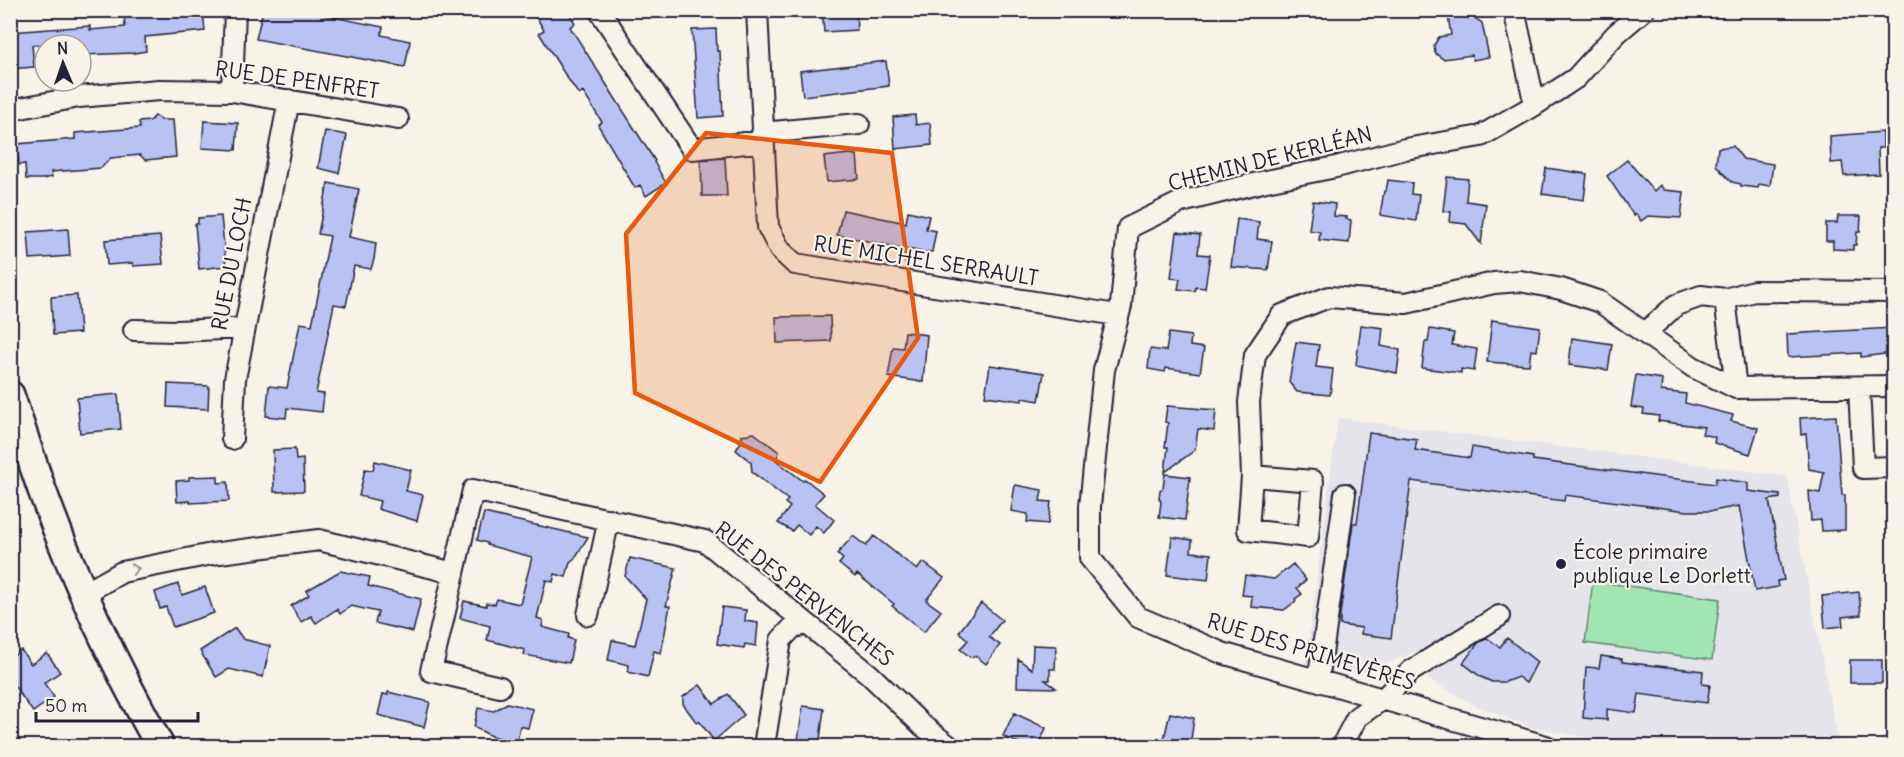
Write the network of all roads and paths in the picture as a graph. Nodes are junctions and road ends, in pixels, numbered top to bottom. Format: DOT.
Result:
graph roads {
  1 [pos="235,10"];
  2 [pos="599,10"];
  3 [pos="757,10"];
  4 [pos="1514,10"];
  5 [pos="1644,10"];
  6 [pos="232,91"];
  7 [pos="289,100"];
  8 [pos="1535,105"];
  9 [pos="10,110"];
  10 [pos="398,118"];
  11 [pos="859,124"];
  12 [pos="763,137"];
  13 [pos="1893,292"];
  14 [pos="1725,300"];
  15 [pos="1117,315"];
  16 [pos="244,328"];
  17 [pos="134,330"];
  18 [pos="1646,332"];
  19 [pos="1893,386"];
  20 [pos="1859,387"];
  21 [pos="1736,388"];
  22 [pos="10,395"];
  23 [pos="232,439"];
  24 [pos="1893,466"];
  25 [pos="1252,476"];
  26 [pos="1345,494"];
  27 [pos="609,519"];
  28 [pos="1090,558"];
  29 [pos="454,573"];
  30 [pos="83,594"];
  31 [pos="588,615"];
  32 [pos="1500,616"];
  33 [pos="806,624"];
  34 [pos="1320,668"];
  35 [pos="500,687"];
  36 [pos="1383,699"];
  37 [pos="160,747"];
  38 [pos="764,747"];
  39 [pos="949,747"];
  40 [pos="1344,747"];
  41 [pos="1546,747"];
  1 -- 6 [label="street"];
  2 -- 12 [label="street"];
  3 -- 12 [label="street, RUE MICHEL SERRAULT"];
  4 -- 8 [label="street"];
  5 -- 8 [label="street, CHEMIN DE KERLÉAN"];
  6 -- 7 [label="street, RUE DE PENFRET"];
  6 -- 9 [label="street, RUE DE PENFRET"];
  7 -- 10 [label="street, RUE DE PENFRET"];
  7 -- 16 [label="street, RUE DU LOCH"];
  8 -- 15 [label="street, CHEMIN DE KERLÉAN"];
  11 -- 12 [label="street"];
  12 -- 15 [label="street, RUE MICHEL SERRAULT"];
  13 -- 14 [label="street"];
  14 -- 18 [label="street"];
  14 -- 21 [label="street"];
  15 -- 28 [label="street, CHEMIN DE KERLÉAN"];
  16 -- 17 [label="street"];
  16 -- 23 [label="street, RUE DU LOCH"];
  18 -- 21 [label="street"];
  18 -- 25 [label="street"];
  19 -- 20 [label="street"];
  20 -- 21 [label="street"];
  20 -- 24 [label="street"];
  22 -- 30 [label="street"];
  26 -- 34 [label="street"];
  27 -- 29 [label="street, RUE DES PERVENCHES"];
  27 -- 31 [label="street"];
  27 -- 33 [label="street, RUE DES PERVENCHES"];
  28 -- 36 [label="street, RUE DES PRIMEVÈRES"];
  30 -- 29 [label="street, one-way"];
  29 -- 35 [label="street, RUE DES PERVENCHES"];
  30 -- 37 [label="street"];
  32 -- 36 [label="street"];
  33 -- 38 [label="street"];
  33 -- 39 [label="street, RUE DES PERVENCHES"];
  36 -- 40 [label="street"];
  36 -- 41 [label="street, RUE DES PRIMEVÈRES"];
}
